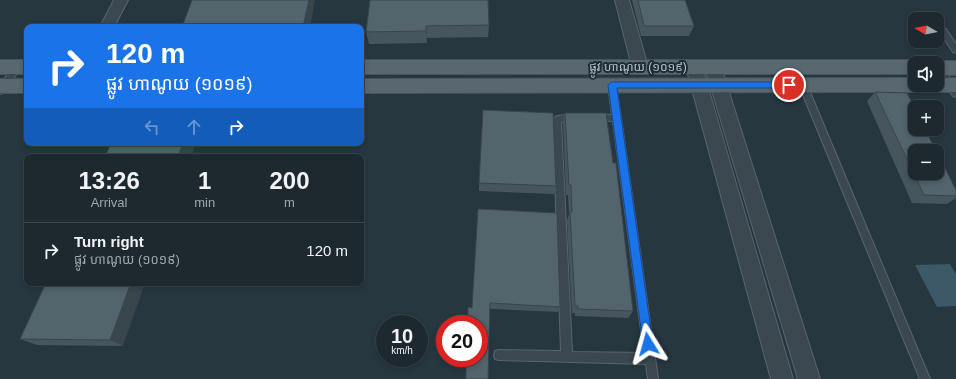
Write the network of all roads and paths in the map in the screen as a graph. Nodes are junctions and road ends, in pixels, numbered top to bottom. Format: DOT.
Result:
graph roads {
  1 [pos="121,0"];
  2 [pos="622,0"];
  3 [pos="109,24"];
  4 [pos="944,32"];
  5 [pos="956,50"];
  6 [pos="15,67"];
  7 [pos="364,67"];
  8 [pos="640,67"];
  9 [pos="694,67"];
  10 [pos="713,67"];
  11 [pos="908,67"];
  12 [pos="612,85"];
  13 [pos="700,85"];
  14 [pos="719,85"];
  15 [pos="803,85"];
  16 [pos="908,85"];
  17 [pos="24,86"];
  18 [pos="364,86"];
  19 [pos="1,88"];
  20 [pos="617,118"];
  21 [pos="500,355"];
  22 [pos="567,357"];
  23 [pos="650,359"];
  24 [pos="652,379"];
  25 [pos="782,379"];
  26 [pos="810,379"];
  27 [pos="925,379"];
  1 -- 3 [label="street"];
  2 -- 8 [label="street"];
  4 -- 5 [label="lane"];
  6 -- 19 [label="lane"];
  7 -- 8 [label="main road, ផ្លូវ ហាណូយ (១០១៩)"];
  8 -- 9 [label="main road, ផ្លូវ ហាណូយ (១០១៩)"];
  9 -- 10 [label="main road, ផ្លូវ ហាណូយ (១០១៩)"];
  9 -- 13 [label="street"];
  10 -- 11 [label="main road, ផ្លូវ ហាណូយ (១០១៩)"];
  10 -- 14 [label="street"];
  12 -- 13 [label="main road, ផ្លូវ ហាណូយ (១០១៩)"];
  12 -- 18 [label="main road, ផ្លូវ ហាណូយ (១០១៩)"];
  12 -- 20 [label="lane"];
  13 -- 14 [label="main road, ផ្លូវ ហាណូយ (១០១៩)"];
  13 -- 25 [label="street"];
  14 -- 15 [label="main road, ផ្លូវ ហាណូយ (១០១៩)"];
  14 -- 26 [label="street"];
  15 -- 16 [label="main road, ផ្លូវ ហាណូយ (១០១៩)"];
  15 -- 27 [label="lane"];
  17 -- 19 [label="main road"];
  20 -- 22 [label="lane"];
  20 -- 23 [label="lane"];
  21 -- 22 [label="lane"];
  22 -- 23 [label="lane"];
  23 -- 24 [label="lane"];
}
